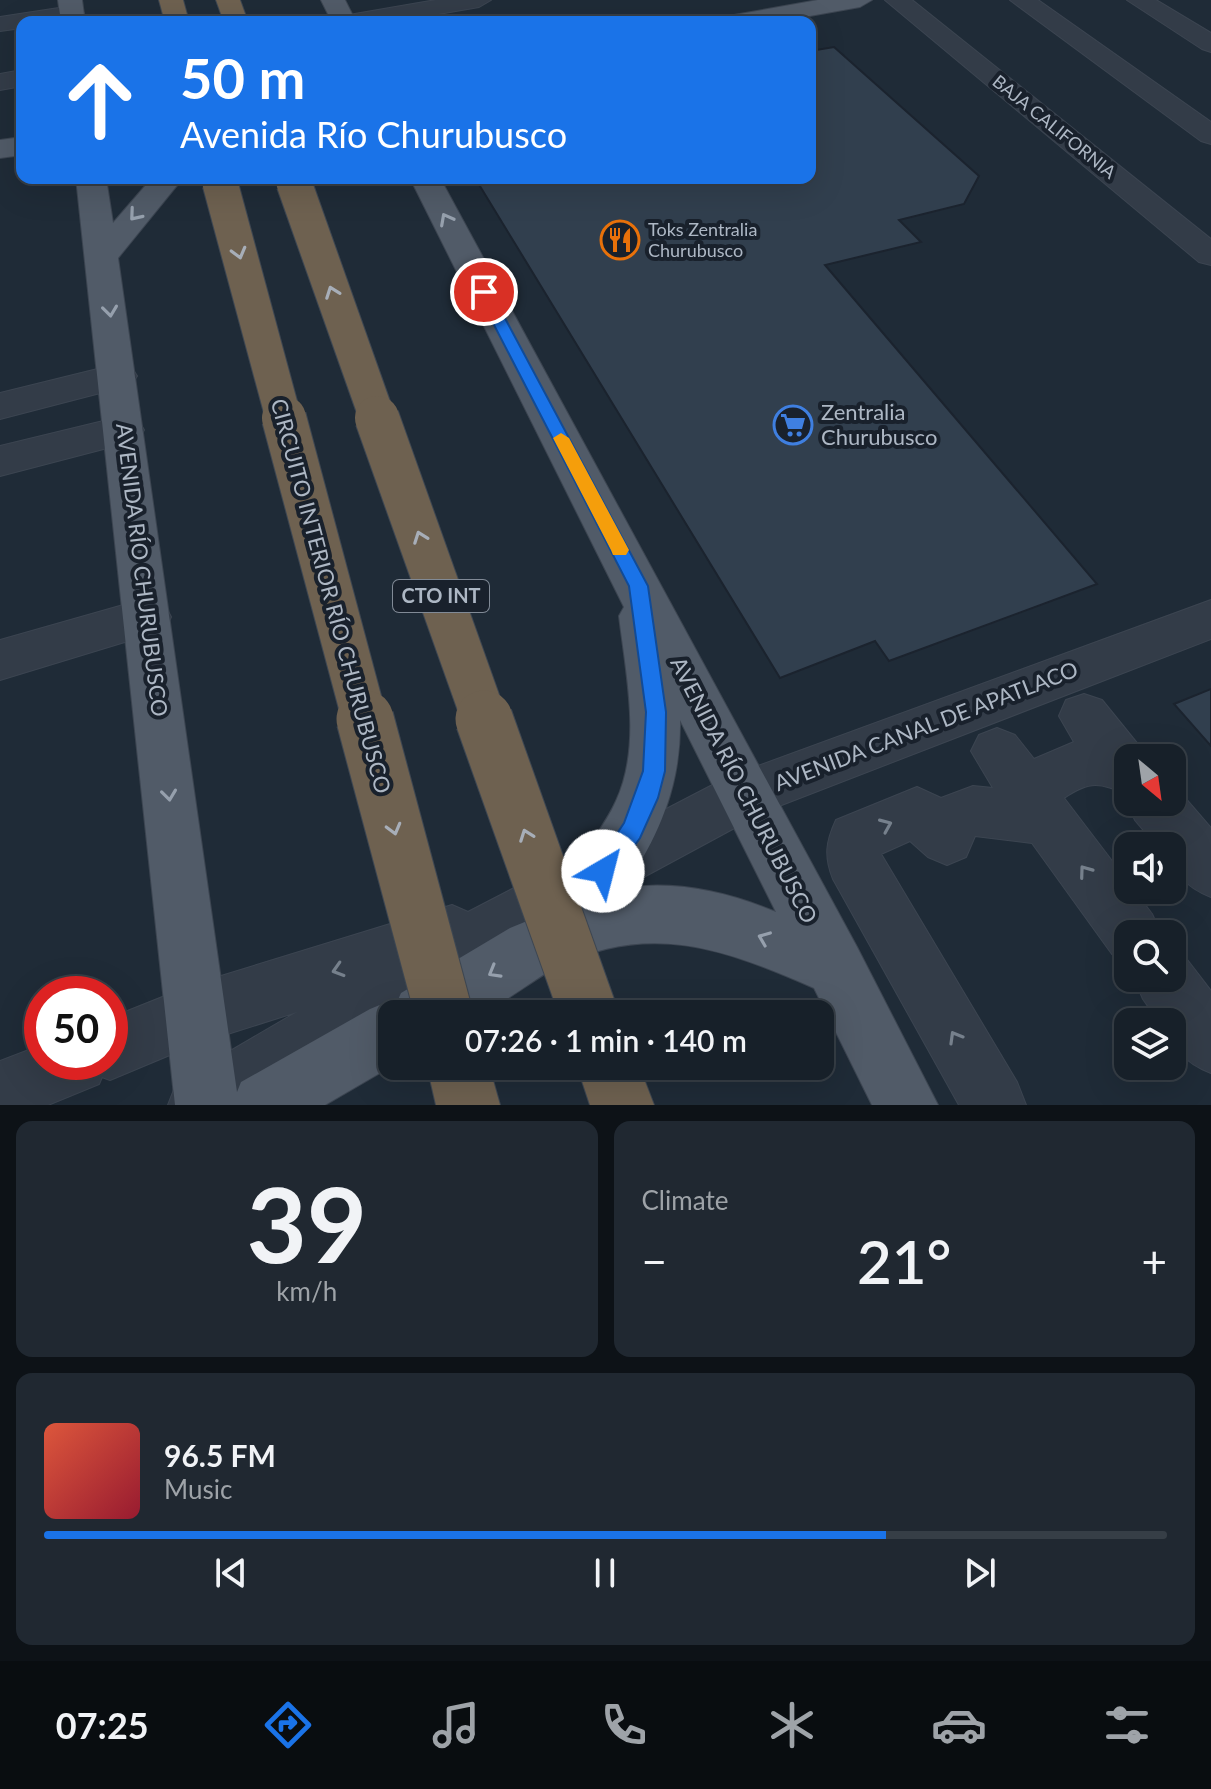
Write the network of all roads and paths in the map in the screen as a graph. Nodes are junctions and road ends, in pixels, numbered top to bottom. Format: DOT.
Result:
graph roads {
  1 [pos="479,0"];
  2 [pos="860,0"];
  3 [pos="897,0"];
  4 [pos="1022,0"];
  5 [pos="1139,0"];
  6 [pos="818,3"];
  7 [pos="72,12"];
  8 [pos="48,16"];
  9 [pos="383,16"];
  10 [pos="761,16"];
  11 [pos="1211,44"];
  12 [pos="1211,135"];
  13 [pos="92,184"];
  14 [pos="163,184"];
  15 [pos="221,184"];
  16 [pos="294,184"];
  17 [pos="426,184"];
  18 [pos="103,254"];
  19 [pos="1211,255"];
  20 [pos="118,376"];
  21 [pos="0,406"];
  22 [pos="124,430"];
  23 [pos="0,461"];
  24 [pos="638,586"];
  25 [pos="148,617"];
  26 [pos="1211,619"];
  27 [pos="0,660"];
  28 [pos="1084,716"];
  29 [pos="1114,752"];
  30 [pos="1114,769"];
  31 [pos="1024,788"];
  32 [pos="747,794"];
  33 [pos="1166,816"];
  34 [pos="1211,870"];
  35 [pos="603,871"];
  36 [pos="520,913"];
  37 [pos="1122,920"];
  38 [pos="836,968"];
  39 [pos="1174,992"];
  40 [pos="440,1000"];
  41 [pos="446,1000"];
  42 [pos="584,1000"];
  43 [pos="195,1014"];
  44 [pos="378,1037"];
  45 [pos="128,1042"];
  46 [pos="1211,1042"];
  47 [pos="32,1080"];
  48 [pos="462,1080"];
  49 [pos="613,1080"];
  50 [pos="0,1093"];
  51 [pos="220,1104"];
  52 [pos="468,1105"];
  53 [pos="622,1105"];
  54 [pos="906,1105"];
  55 [pos="994,1105"];
  1 -- 9 [label="street"];
  2 -- 6 [label="main road"];
  3 -- 19 [label="street, BAJA CALIFORNIA"];
  4 -- 12 [label="street"];
  5 -- 11 [label="street"];
  6 -- 10 [label="main road"];
  7 -- 8 [label="street"];
  13 -- 18 [label="main road, AVENIDA RÍO CHURUBUSCO"];
  14 -- 18 [label="main road, one-way"];
  15 -- 40 [label="highway, CIRCUITO INTERIOR RÍO CHURUBUSCO, one-way, bridge"];
  42 -- 16 [label="highway, CTO INT, one-way, bridge"];
  24 -- 17 [label="main road, AVENIDA RÍO CHURUBUSCO, one-way"];
  18 -- 20 [label="main road, AVENIDA RÍO CHURUBUSCO, one-way"];
  20 -- 21 [label="street"];
  20 -- 22 [label="main road, AVENIDA RÍO CHURUBUSCO"];
  22 -- 23 [label="street"];
  22 -- 25 [label="main road, AVENIDA RÍO CHURUBUSCO"];
  24 -- 32 [label="main road, AVENIDA RÍO CHURUBUSCO"];
  24 -- 35 [label="main road"];
  25 -- 27 [label="street"];
  25 -- 43 [label="main road, AVENIDA RÍO CHURUBUSCO, one-way"];
  26 -- 32 [label="street, AVENIDA CANAL DE APATLACO"];
  28 -- 29 [label="street"];
  30 -- 31 [label="street"];
  37 -- 31 [label="street, one-way"];
  55 -- 31 [label="street, one-way"];
  32 -- 35 [label="street, AVENIDA CANAL DE APATLACO"];
  32 -- 38 [label="main road, AVENIDA RÍO CHURUBUSCO"];
  33 -- 34 [label="street"];
  35 -- 36 [label="street, AVENIDA CANAL DE APATLACO"];
  36 -- 43 [label="street, AVENIDA CANAL DE APATLACO, one-way"];
  36 -- 51 [label="street, AVENIDA CANAL DE APATLACO"];
  38 -- 41 [label="main road, one-way"];
  38 -- 54 [label="main road, AVENIDA RÍO CHURUBUSCO"];
  39 -- 46 [label="street"];
  43 -- 45 [label="street, AVENIDA CANAL DE APATLACO"];
  43 -- 51 [label="main road, AVENIDA RÍO CHURUBUSCO"];
  44 -- 51 [label="main road"];
  47 -- 50 [label="street"];
  48 -- 52 [label="highway"];
  49 -- 53 [label="highway"];
}
